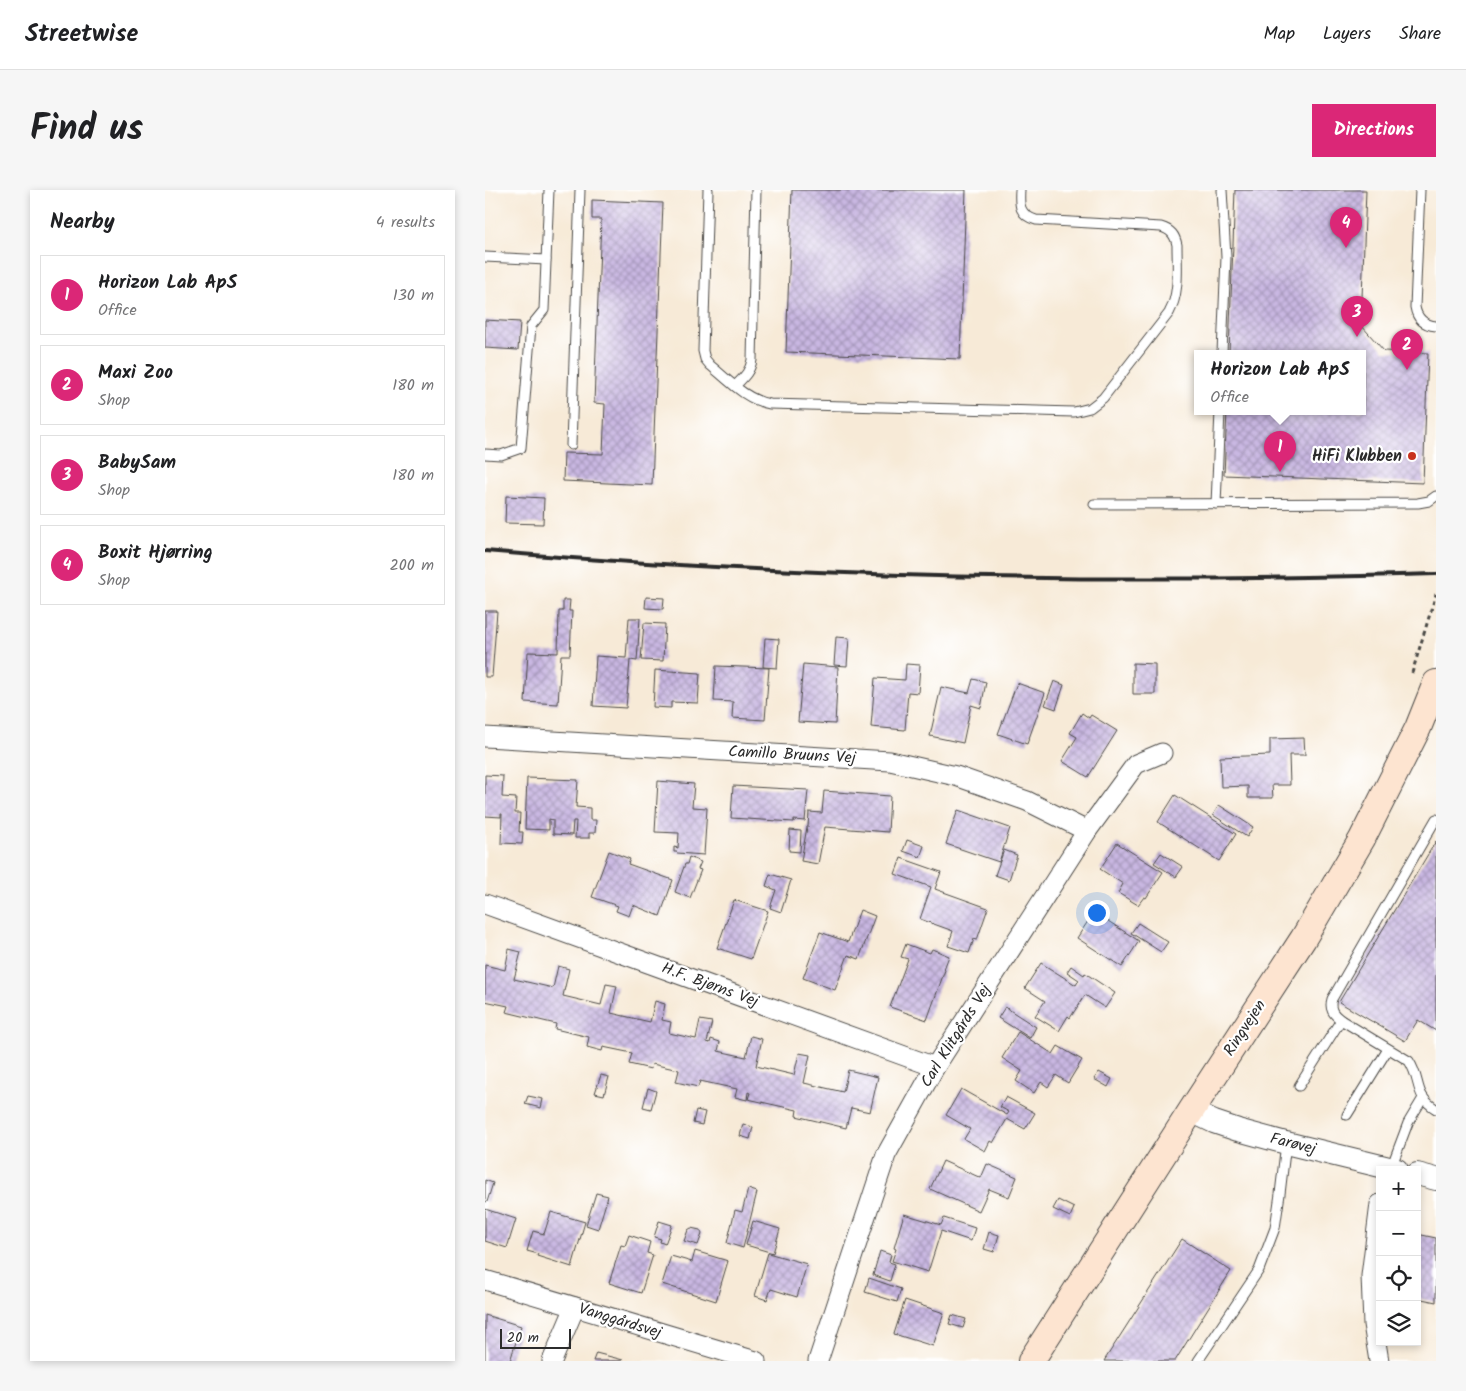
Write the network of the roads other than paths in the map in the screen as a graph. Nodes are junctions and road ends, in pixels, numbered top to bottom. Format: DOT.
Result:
graph roads {
  1 [pos="549,190"];
  2 [pos="581,190"];
  3 [pos="708,190"];
  4 [pos="756,190"];
  5 [pos="1020,190"];
  6 [pos="1222,190"];
  7 [pos="1420,190"];
  8 [pos="485,257"];
  9 [pos="546,260"];
  10 [pos="1436,326"];
  11 [pos="1222,350"];
  12 [pos="735,386"];
  13 [pos="1220,415"];
  14 [pos="571,445"];
  15 [pos="485,454"];
  16 [pos="1436,496"];
  17 [pos="1094,504"];
  18 [pos="1216,504"];
  19 [pos="1436,683"];
  20 [pos="485,737"];
  21 [pos="1162,753"];
  22 [pos="1436,819"];
  23 [pos="1087,830"];
  24 [pos="485,904"];
  25 [pos="1341,1020"];
  26 [pos="1388,1048"];
  27 [pos="935,1067"];
  28 [pos="1299,1086"];
  29 [pos="1423,1098"];
  30 [pos="1436,1109"];
  31 [pos="1191,1111"];
  32 [pos="1347,1115"];
  33 [pos="1286,1143"];
  34 [pos="1381,1166"];
  35 [pos="1394,1166"];
  36 [pos="1421,1175"];
  37 [pos="1436,1178"];
  38 [pos="1379,1211"];
  39 [pos="485,1280"];
  40 [pos="575,1307"];
  41 [pos="552,1361"];
  42 [pos="756,1361"];
  43 [pos="818,1361"];
  44 [pos="1031,1361"];
  45 [pos="1198,1361"];
  46 [pos="1379,1361"];
  1 -- 9 [label="lane"];
  2 -- 14 [label="lane"];
  3 -- 12 [label="lane"];
  4 -- 12 [label="lane"];
  5 -- 12 [label="lane"];
  6 -- 11 [label="lane"];
  7 -- 10 [label="lane"];
  8 -- 9 [label="lane"];
  9 -- 15 [label="lane"];
  13 -- 18 [label="lane"];
  16 -- 18 [label="lane"];
  17 -- 18 [label="lane"];
  19 -- 31 [label="main road, Ringvejen"];
  20 -- 23 [label="street, Camillo Bruuns Vej"];
  21 -- 23 [label="street, Carl Klitgårds Vej"];
  22 -- 25 [label="lane"];
  23 -- 27 [label="street, Carl Klitgårds Vej"];
  24 -- 27 [label="street, H.F. Bjørns Vej"];
  25 -- 26 [label="lane"];
  25 -- 28 [label="lane"];
  26 -- 29 [label="lane"];
  26 -- 32 [label="lane"];
  27 -- 43 [label="street, Carl Klitgårds Vej"];
  29 -- 30 [label="lane"];
  29 -- 35 [label="lane"];
  31 -- 33 [label="street, Farøvej"];
  31 -- 44 [label="main road, Ringvejen"];
  33 -- 34 [label="street, Farøvej"];
  33 -- 45 [label="lane"];
  36 -- 37 [label="street"];
  38 -- 46 [label="street"];
  39 -- 40 [label="street, Vanggårdsvej"];
  40 -- 41 [label="street"];
  40 -- 42 [label="street, Vanggårdsvej"];
}
